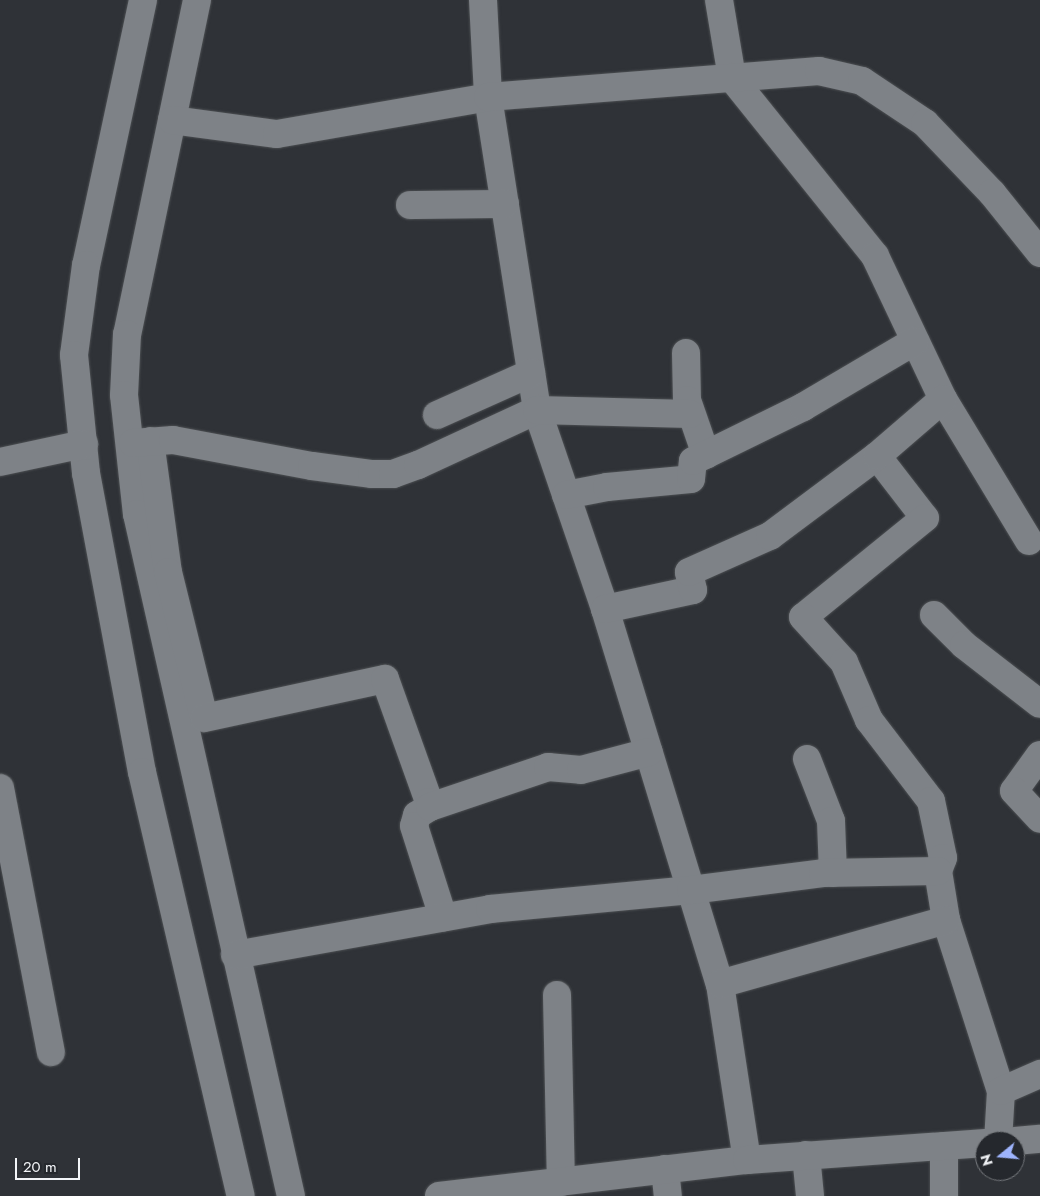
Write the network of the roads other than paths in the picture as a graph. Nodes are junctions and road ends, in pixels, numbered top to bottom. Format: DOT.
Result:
graph roads {
  1 [pos="143,0"];
  2 [pos="197,0"];
  3 [pos="483,0"];
  4 [pos="719,0"];
  5 [pos="732,78"];
  6 [pos="488,97"];
  7 [pos="172,120"];
  8 [pos="505,204"];
  9 [pos="410,205"];
  10 [pos="1040,253"];
  11 [pos="915,341"];
  12 [pos="686,353"];
  13 [pos="531,373"];
  14 [pos="943,399"];
  15 [pos="537,410"];
  16 [pos="690,414"];
  17 [pos="437,416"];
  18 [pos="140,442"];
  19 [pos="84,444"];
  20 [pos="706,455"];
  21 [pos="878,456"];
  22 [pos="0,462"];
  23 [pos="566,495"];
  24 [pos="1029,541"];
  25 [pos="605,609"];
  26 [pos="934,615"];
  27 [pos="1040,704"];
  28 [pos="649,752"];
  29 [pos="1040,755"];
  30 [pos="807,759"];
  31 [pos="0,788"];
  32 [pos="430,807"];
  33 [pos="1040,819"];
  34 [pos="938,870"];
  35 [pos="832,873"];
  36 [pos="691,890"];
  37 [pos="443,917"];
  38 [pos="946,920"];
  39 [pos="235,955"];
  40 [pos="720,984"];
  41 [pos="557,995"];
  42 [pos="52,1052"];
  43 [pos="1040,1074"];
  44 [pos="1001,1091"];
  45 [pos="999,1131"];
  46 [pos="1040,1139"];
  47 [pos="1025,1140"];
  48 [pos="975,1144"];
  49 [pos="944,1146"];
  50 [pos="806,1155"];
  51 [pos="747,1160"];
  52 [pos="665,1169"];
  53 [pos="571,1186"];
  54 [pos="470,1194"];
  55 [pos="241,1196"];
  56 [pos="291,1196"];
  57 [pos="439,1196"];
  58 [pos="668,1196"];
  59 [pos="810,1196"];
  60 [pos="944,1196"];
  1 -- 19 [label="street"];
  2 -- 7 [label="street"];
  3 -- 6 [label="street"];
  4 -- 5 [label="street"];
  5 -- 6 [label="street"];
  5 -- 10 [label="street"];
  5 -- 11 [label="street"];
  6 -- 7 [label="street"];
  6 -- 8 [label="street"];
  7 -- 18 [label="street"];
  8 -- 9 [label="street"];
  8 -- 13 [label="street"];
  11 -- 14 [label="street"];
  11 -- 20 [label="street"];
  12 -- 16 [label="street"];
  13 -- 15 [label="street"];
  13 -- 17 [label="street"];
  14 -- 21 [label="street"];
  14 -- 24 [label="street"];
  15 -- 16 [label="street"];
  15 -- 18 [label="street"];
  15 -- 23 [label="street"];
  16 -- 20 [label="street"];
  18 -- 32 [label="street"];
  18 -- 39 [label="street"];
  19 -- 22 [label="street"];
  19 -- 55 [label="street"];
  20 -- 23 [label="street"];
  21 -- 25 [label="street"];
  21 -- 34 [label="street"];
  23 -- 25 [label="street"];
  25 -- 28 [label="street"];
  26 -- 27 [label="street"];
  28 -- 32 [label="street"];
  28 -- 36 [label="street"];
  29 -- 33 [label="street"];
  30 -- 35 [label="street"];
  31 -- 42 [label="street"];
  32 -- 37 [label="street"];
  34 -- 35 [label="street"];
  34 -- 38 [label="street"];
  35 -- 36 [label="street"];
  36 -- 37 [label="street"];
  36 -- 40 [label="street"];
  37 -- 39 [label="street"];
  38 -- 40 [label="street"];
  38 -- 44 [label="street"];
  39 -- 56 [label="street"];
  40 -- 51 [label="street"];
  41 -- 53 [label="street"];
  43 -- 44 [label="street"];
  44 -- 45 [label="street"];
  46 -- 47 [label="street"];
  48 -- 49 [label="street"];
  49 -- 50 [label="street"];
  49 -- 60 [label="street"];
  50 -- 51 [label="street"];
  50 -- 59 [label="street"];
  51 -- 52 [label="street"];
  52 -- 53 [label="street"];
  52 -- 58 [label="street"];
  53 -- 54 [label="street"];
  54 -- 57 [label="street"];
}
